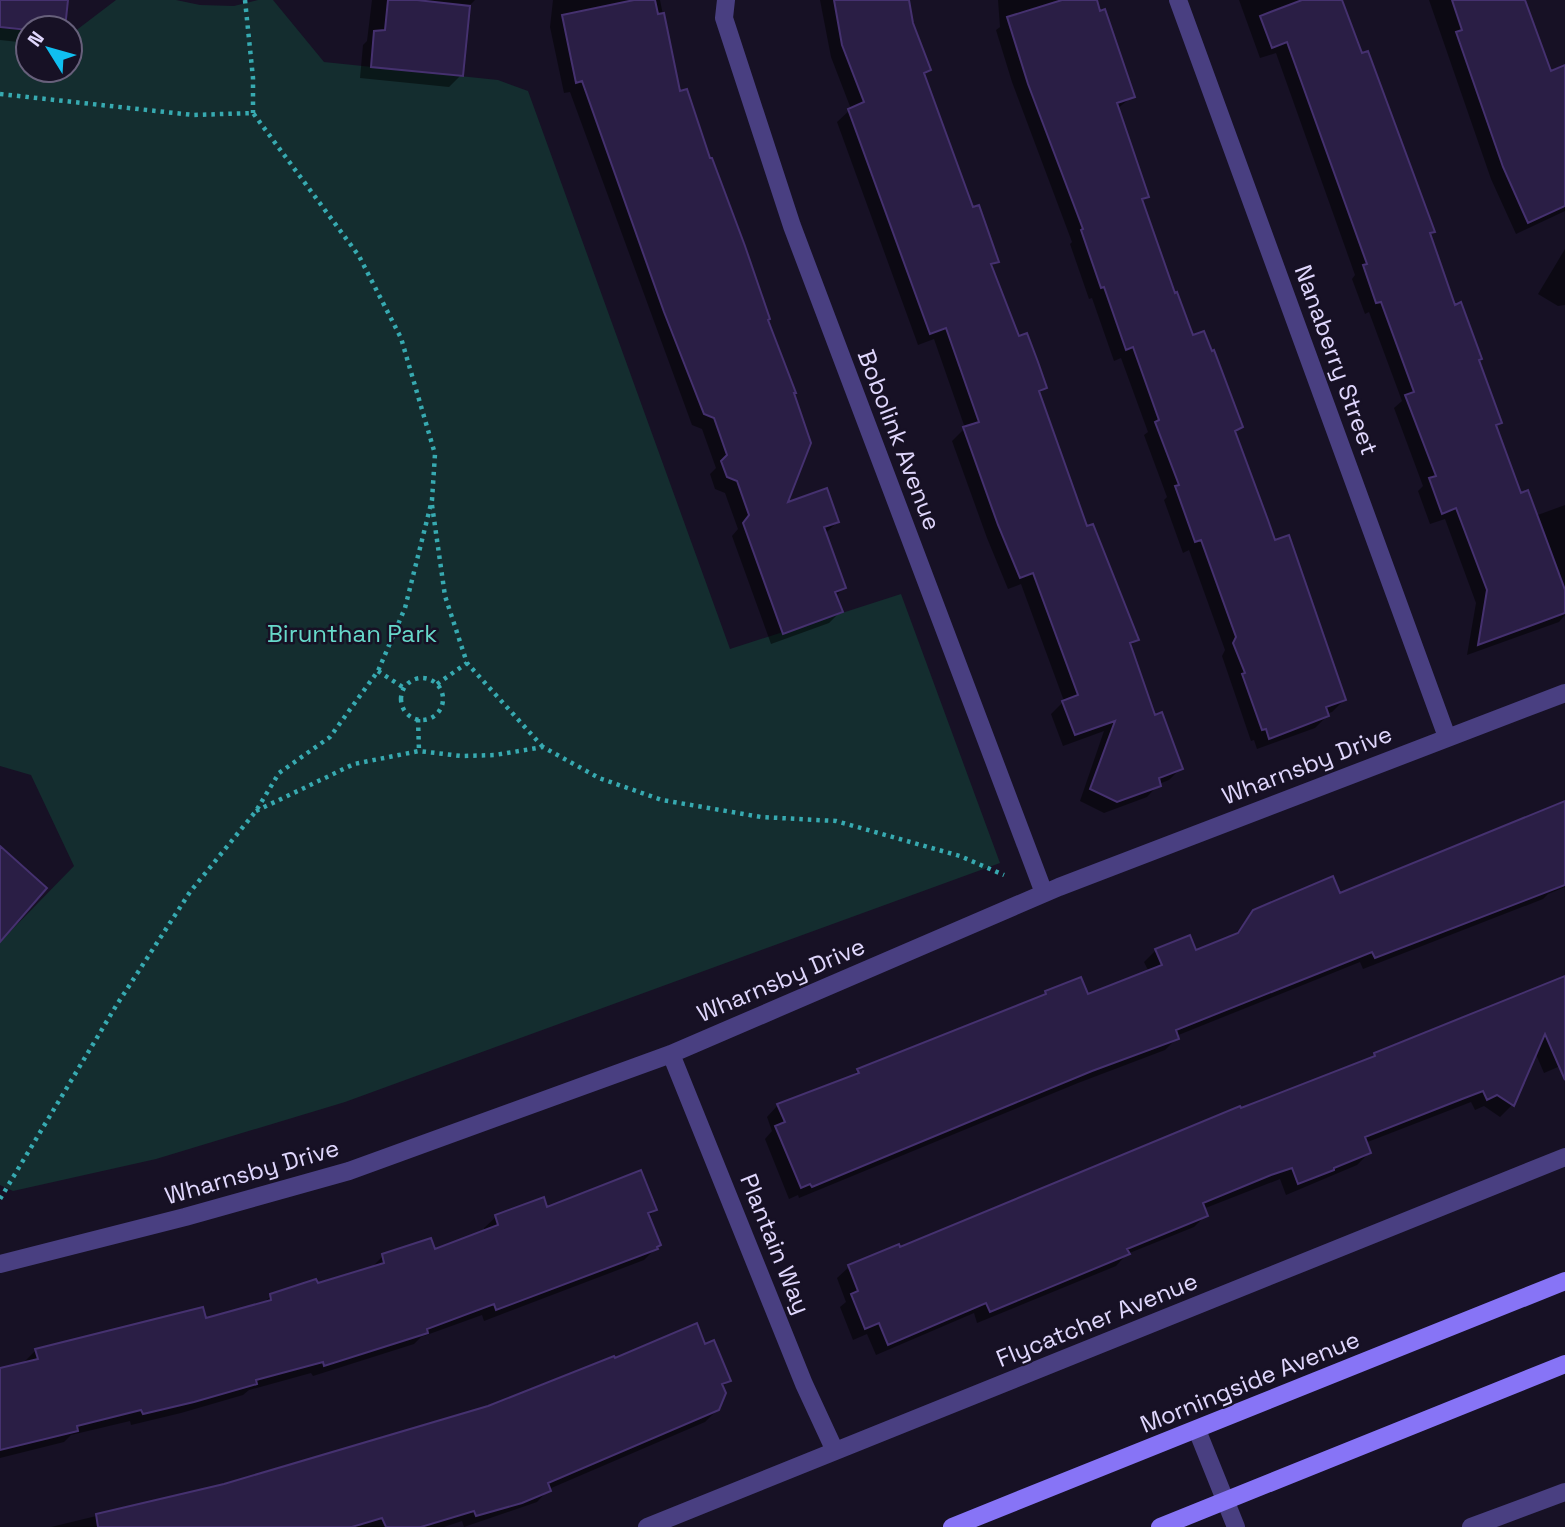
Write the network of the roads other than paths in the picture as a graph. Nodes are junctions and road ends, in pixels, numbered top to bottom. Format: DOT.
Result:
graph roads {
  1 [pos="726,0"];
  2 [pos="1178,0"];
  3 [pos="1565,693"];
  4 [pos="1447,737"];
  5 [pos="1044,893"];
  6 [pos="671,1054"];
  7 [pos="1565,1157"];
  8 [pos="0,1264"];
  9 [pos="1565,1281"];
  10 [pos="1565,1364"];
  11 [pos="1197,1430"];
  12 [pos="835,1451"];
  13 [pos="1565,1492"];
  14 [pos="1225,1501"];
  15 [pos="647,1527"];
  16 [pos="952,1527"];
  17 [pos="1160,1527"];
  18 [pos="1236,1527"];
  19 [pos="1471,1527"];
  1 -- 5 [label="street, Bobolink Avenue"];
  2 -- 4 [label="street, Nanaberry Street"];
  3 -- 4 [label="street, Wharnsby Drive"];
  4 -- 5 [label="street, Wharnsby Drive"];
  5 -- 6 [label="street, Wharnsby Drive"];
  6 -- 8 [label="street, Wharnsby Drive"];
  6 -- 12 [label="street, Plantain Way"];
  7 -- 12 [label="street, Flycatcher Avenue"];
  9 -- 11 [label="main road, Morningside Avenue"];
  10 -- 14 [label="main road"];
  11 -- 14 [label="street"];
  11 -- 16 [label="main road, Morningside Avenue"];
  12 -- 15 [label="street, Flycatcher Avenue"];
  13 -- 19 [label="street"];
  14 -- 17 [label="main road"];
  14 -- 18 [label="street"];
}
